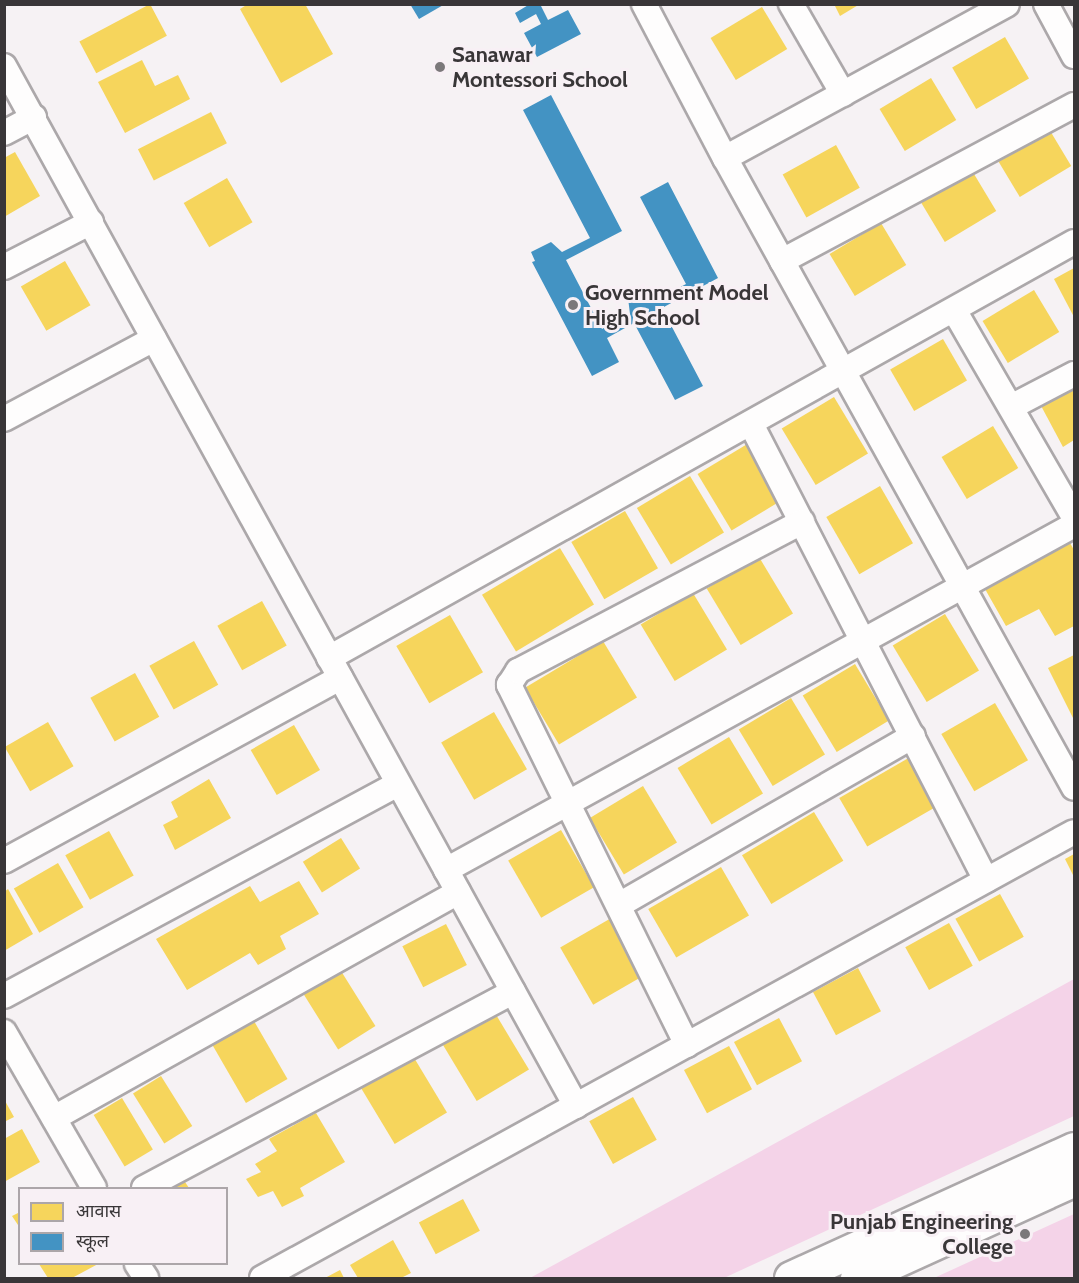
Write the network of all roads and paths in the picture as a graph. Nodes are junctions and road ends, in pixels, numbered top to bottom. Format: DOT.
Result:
graph roads {
  1 [pos="644,4"];
  2 [pos="791,4"];
  3 [pos="1007,4"];
  4 [pos="1046,4"];
  5 [pos="1074,56"];
  6 [pos="4,66"];
  7 [pos="843,94"];
  8 [pos="1074,105"];
  9 [pos="34,117"];
  10 [pos="4,133"];
  11 [pos="725,158"];
  12 [pos="90,222"];
  13 [pos="1074,242"];
  14 [pos="782,261"];
  15 [pos="4,267"];
  16 [pos="954,310"];
  17 [pos="154,339"];
  18 [pos="844,373"];
  19 [pos="1074,374"];
  20 [pos="1011,407"];
  21 [pos="4,419"];
  22 [pos="751,424"];
  23 [pos="1074,517"];
  24 [pos="802,522"];
  25 [pos="1074,525"];
  26 [pos="962,585"];
  27 [pos="864,640"];
  28 [pos="334,668"];
  29 [pos="913,736"];
  30 [pos="398,784"];
  31 [pos="1074,788"];
  32 [pos="569,802"];
  33 [pos="1074,831"];
  34 [pos="4,861"];
  35 [pos="446,870"];
  36 [pos="986,880"];
  37 [pos="458,892"];
  38 [pos="619,905"];
  39 [pos="513,992"];
  40 [pos="4,996"];
  41 [pos="4,1032"];
  42 [pos="687,1045"];
  43 [pos="576,1106"];
  44 [pos="54,1118"];
  45 [pos="1074,1149"];
  46 [pos="1074,1179"];
  47 [pos="93,1187"];
  48 [pos="146,1187"];
  49 [pos="138,1265"];
  50 [pos="146,1278"];
  51 [pos="262,1278"];
  52 [pos="791,1278"];
  53 [pos="857,1278"];
  1 -- 11 [label="street"];
  2 -- 7 [label="street"];
  3 -- 7 [label="street"];
  4 -- 5 [label="street"];
  6 -- 9 [label="street"];
  7 -- 11 [label="street"];
  8 -- 14 [label="street"];
  9 -- 10 [label="street"];
  9 -- 12 [label="street"];
  11 -- 14 [label="street"];
  12 -- 15 [label="street"];
  12 -- 17 [label="street"];
  13 -- 16 [label="street"];
  14 -- 18 [label="street"];
  16 -- 18 [label="street"];
  16 -- 20 [label="street"];
  17 -- 21 [label="street"];
  17 -- 28 [label="street"];
  18 -- 22 [label="street"];
  18 -- 26 [label="street"];
  19 -- 20 [label="street"];
  20 -- 23 [label="street"];
  22 -- 24 [label="street"];
  22 -- 28 [label="street"];
  24 -- 27 [label="street"];
  24 -- 32 [label="street"];
  25 -- 26 [label="street"];
  26 -- 27 [label="street"];
  26 -- 31 [label="street"];
  27 -- 29 [label="street"];
  27 -- 32 [label="street"];
  28 -- 30 [label="street"];
  28 -- 34 [label="street"];
  29 -- 36 [label="street"];
  29 -- 38 [label="street"];
  30 -- 35 [label="street"];
  30 -- 40 [label="street"];
  32 -- 35 [label="street"];
  32 -- 38 [label="street"];
  33 -- 36 [label="street"];
  35 -- 37 [label="street"];
  36 -- 42 [label="street"];
  37 -- 39 [label="street"];
  37 -- 44 [label="street"];
  38 -- 42 [label="street"];
  39 -- 43 [label="street"];
  39 -- 48 [label="street"];
  41 -- 44 [label="street"];
  42 -- 43 [label="street"];
  43 -- 51 [label="street"];
  44 -- 47 [label="street"];
  45 -- 52 [label="main road"];
  46 -- 53 [label="main road"];
  49 -- 50 [label="street"];
}
